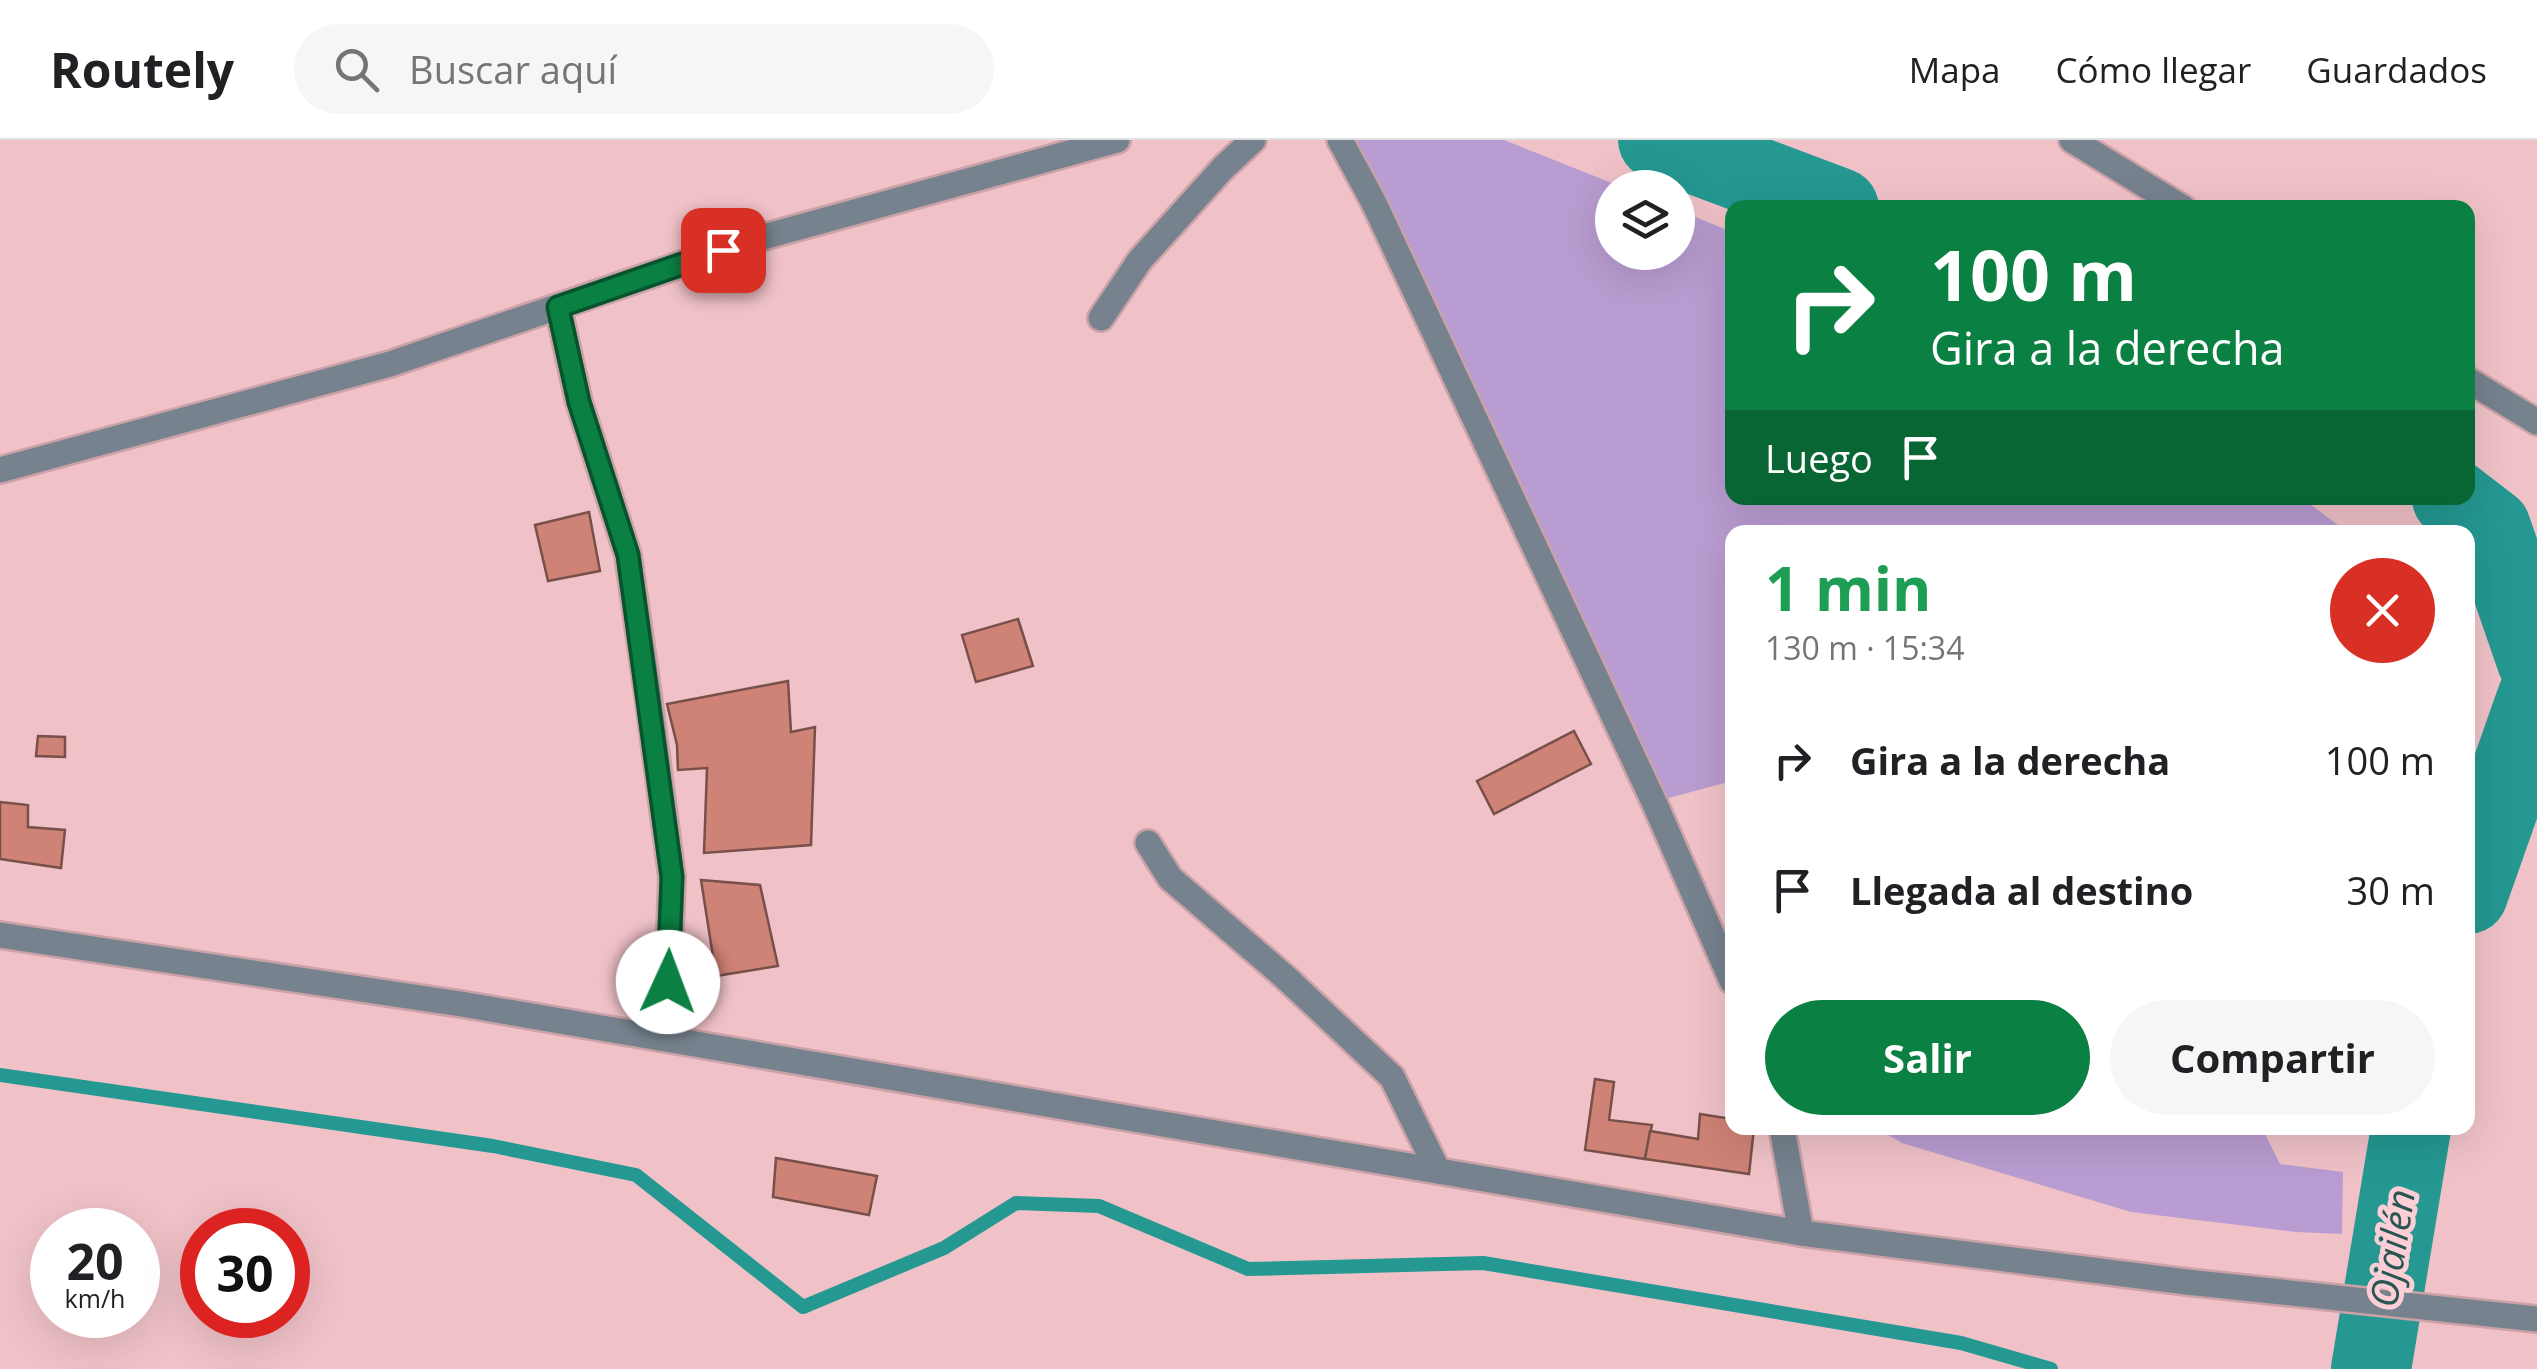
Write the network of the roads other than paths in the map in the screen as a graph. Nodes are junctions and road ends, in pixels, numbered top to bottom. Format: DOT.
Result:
graph roads {
  1 [pos="1117,140"];
  2 [pos="1253,140"];
  3 [pos="1340,140"];
  4 [pos="2072,140"];
  5 [pos="2170,200"];
  6 [pos="558,307"];
  7 [pos="1101,318"];
  8 [pos="2475,384"];
  9 [pos="2537,422"];
  10 [pos="0,470"];
  11 [pos="1148,843"];
  12 [pos="0,935"];
  13 [pos="1725,965"];
  14 [pos="661,1038"];
  15 [pos="1783,1135"];
  16 [pos="1438,1171"];
  17 [pos="1801,1233"];
  18 [pos="2537,1319"];
  1 -- 6 [label="street"];
  2 -- 7 [label="street"];
  3 -- 13 [label="street"];
  4 -- 5 [label="street"];
  6 -- 10 [label="street"];
  6 -- 14 [label="street"];
  8 -- 9 [label="street"];
  11 -- 16 [label="street"];
  12 -- 14 [label="street"];
  14 -- 16 [label="street"];
  15 -- 17 [label="street"];
  16 -- 17 [label="street"];
  17 -- 18 [label="street"];
}
